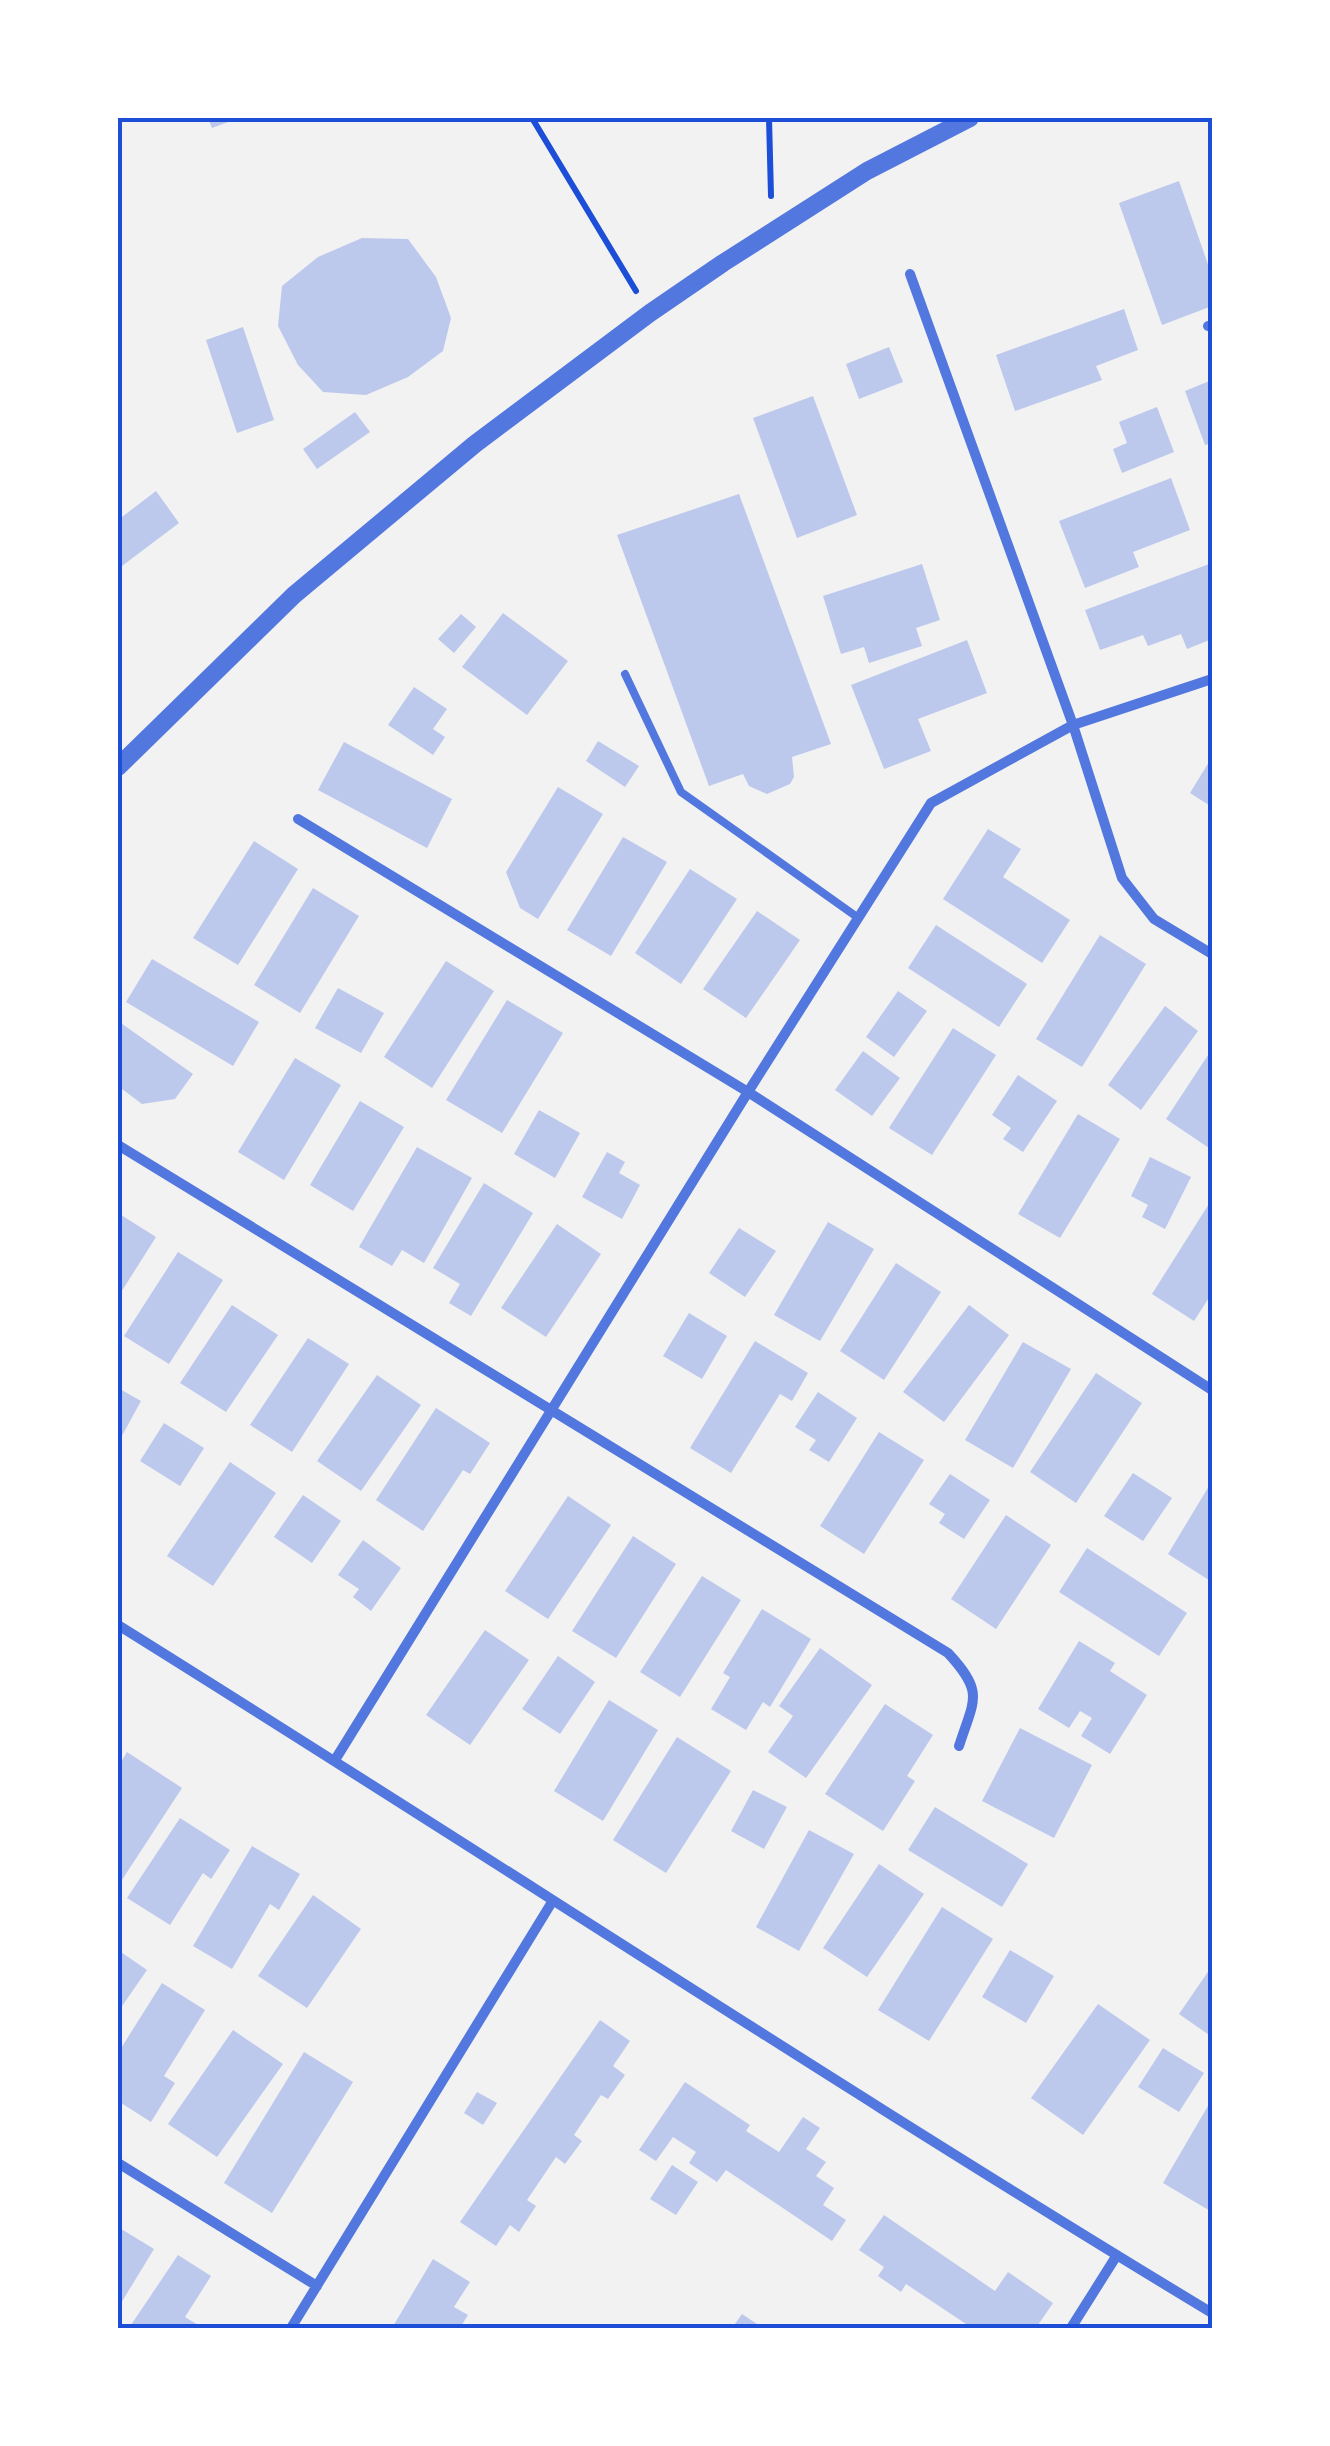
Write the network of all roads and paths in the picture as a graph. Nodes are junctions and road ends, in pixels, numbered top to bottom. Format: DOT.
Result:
graph roads {
  1 [pos="532,118"];
  2 [pos="769,118"];
  3 [pos="970,118"];
  4 [pos="772,232"];
  5 [pos="910,274"];
  6 [pos="650,314"];
  7 [pos="625,674"];
  8 [pos="1212,679"];
  9 [pos="1073,724"];
  10 [pos="118,764"];
  11 [pos="298,819"];
  12 [pos="857,917"];
  13 [pos="1212,954"];
  14 [pos="748,1092"];
  15 [pos="118,1145"];
  16 [pos="1212,1390"];
  17 [pos="550,1412"];
  18 [pos="118,1625"];
  19 [pos="960,1746"];
  20 [pos="334,1760"];
  21 [pos="552,1902"];
  22 [pos="118,2163"];
  23 [pos="1117,2255"];
  24 [pos="317,2286"];
  25 [pos="1212,2313"];
  26 [pos="291,2328"];
  27 [pos="1070,2328"];
  1 -- 6 [label="path"];
  2 -- 4 [label="path"];
  3 -- 4 [label="street"];
  4 -- 6 [label="street"];
  5 -- 9 [label="street"];
  6 -- 10 [label="street"];
  7 -- 12 [label="lane"];
  8 -- 9 [label="street"];
  9 -- 12 [label="street"];
  9 -- 13 [label="street"];
  11 -- 14 [label="street"];
  12 -- 14 [label="street"];
  14 -- 16 [label="street"];
  14 -- 17 [label="street"];
  15 -- 17 [label="street"];
  17 -- 19 [label="street"];
  17 -- 20 [label="street"];
  18 -- 20 [label="street"];
  20 -- 21 [label="street"];
  21 -- 23 [label="street"];
  21 -- 24 [label="street"];
  22 -- 24 [label="street"];
  23 -- 25 [label="street"];
  23 -- 27 [label="street"];
  24 -- 26 [label="street"];
}
